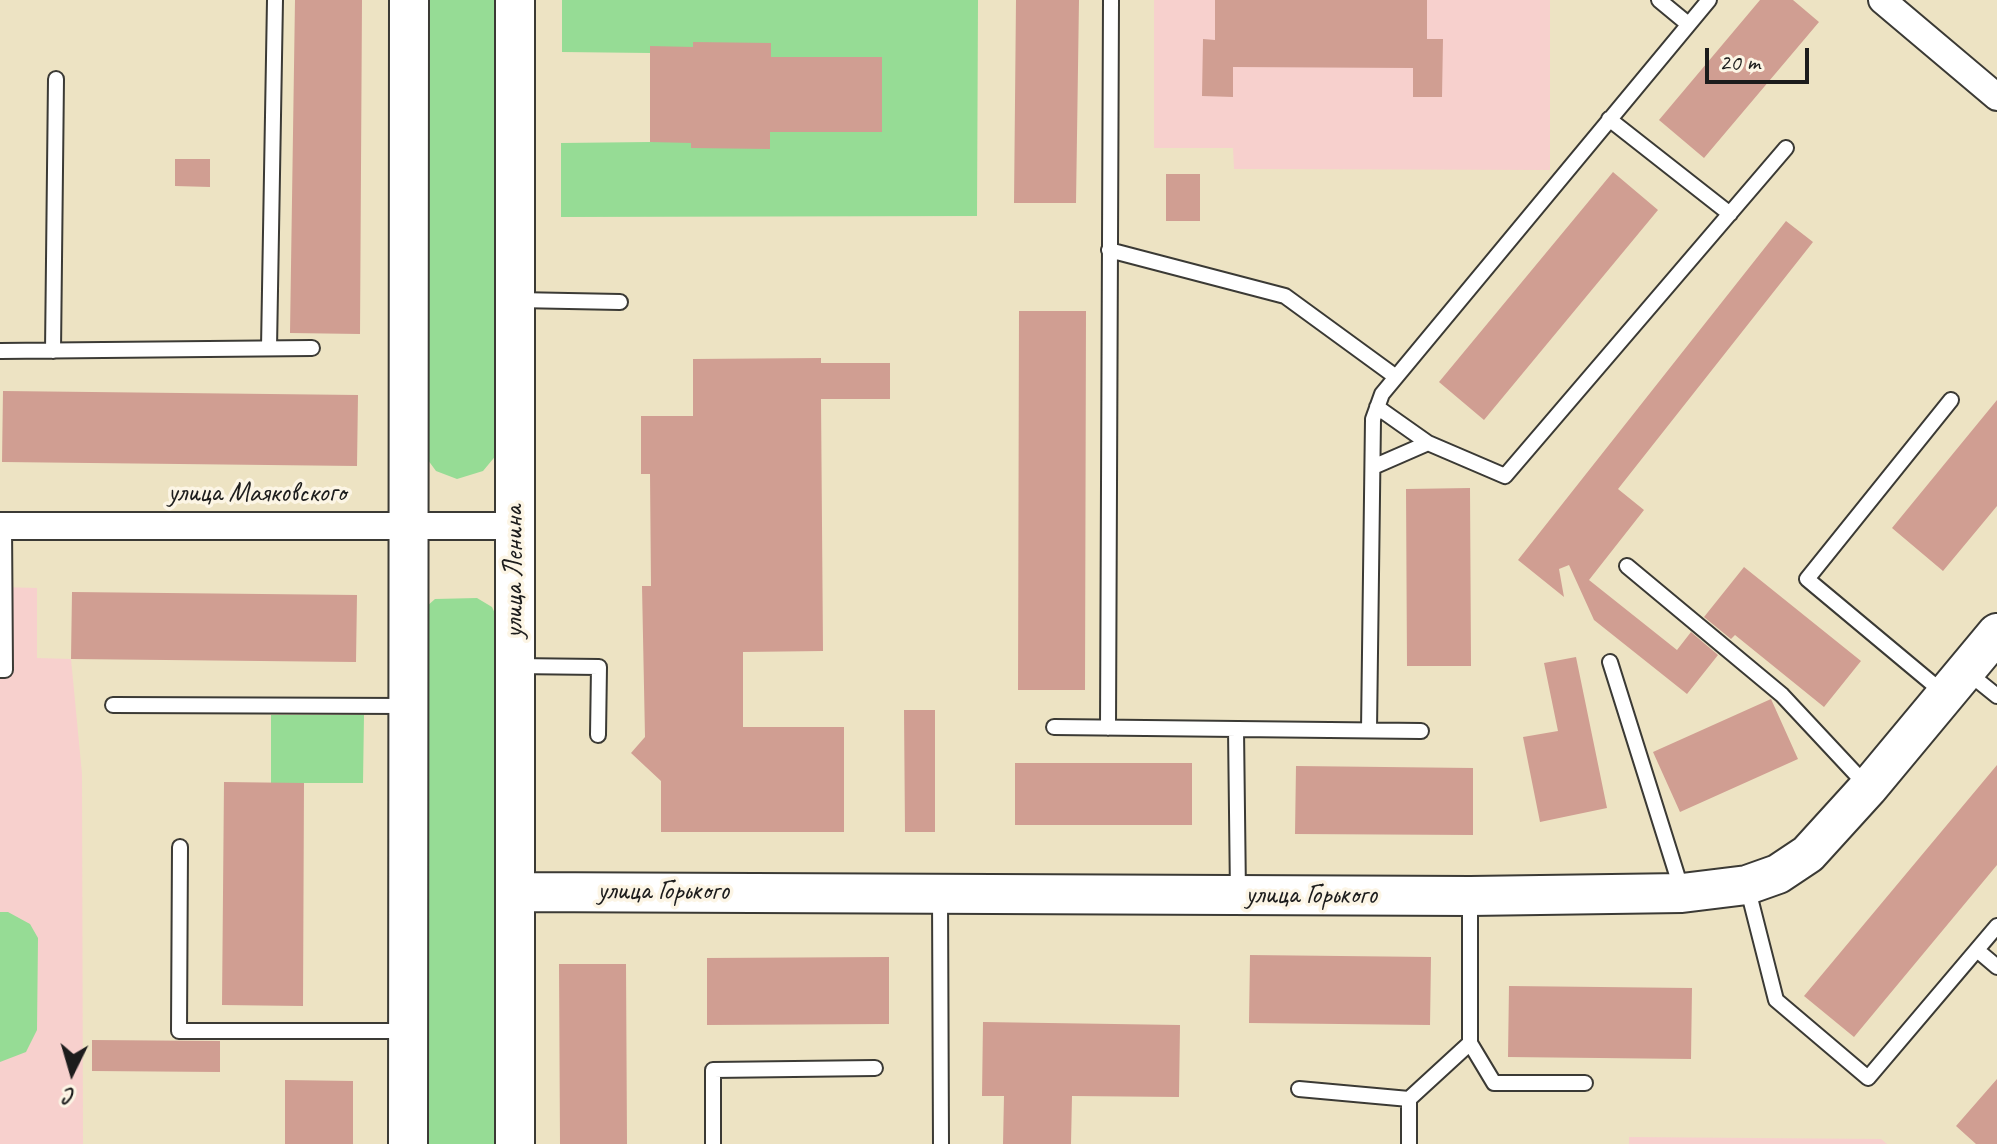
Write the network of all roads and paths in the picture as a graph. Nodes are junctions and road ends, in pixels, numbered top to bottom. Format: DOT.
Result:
graph roads {
  1 [pos="275,0"];
  2 [pos="409,0"];
  3 [pos="515,0"];
  4 [pos="1111,0"];
  5 [pos="1659,0"];
  6 [pos="1709,0"];
  7 [pos="1882,0"];
  8 [pos="1688,24"];
  9 [pos="56,79"];
  10 [pos="1997,97"];
  11 [pos="1609,119"];
  12 [pos="1786,148"];
  13 [pos="1730,214"];
  14 [pos="1109,250"];
  15 [pos="515,300"];
  16 [pos="620,302"];
  17 [pos="269,348"];
  18 [pos="312,348"];
  19 [pos="0,351"];
  20 [pos="53,351"];
  21 [pos="1396,377"];
  22 [pos="1951,400"];
  23 [pos="1377,407"];
  24 [pos="1428,443"];
  25 [pos="1373,467"];
  26 [pos="2,523"];
  27 [pos="409,526"];
  28 [pos="515,526"];
  29 [pos="1627,566"];
  30 [pos="1997,633"];
  31 [pos="1610,662"];
  32 [pos="515,666"];
  33 [pos="0,670"];
  34 [pos="1956,683"];
  35 [pos="1997,696"];
  36 [pos="113,705"];
  37 [pos="409,706"];
  38 [pos="1054,727"];
  39 [pos="1108,728"];
  40 [pos="1236,729"];
  41 [pos="1369,730"];
  42 [pos="1421,731"];
  43 [pos="598,735"];
  44 [pos="1868,788"];
  45 [pos="180,847"];
  46 [pos="1747,885"];
  47 [pos="515,892"];
  48 [pos="940,893"];
  49 [pos="1682,893"];
  50 [pos="1238,895"];
  51 [pos="1470,896"];
  52 [pos="1997,926"];
  53 [pos="1977,950"];
  54 [pos="1997,967"];
  55 [pos="408,1031"];
  56 [pos="1470,1043"];
  57 [pos="875,1068"];
  58 [pos="1585,1083"];
  59 [pos="1299,1089"];
  60 [pos="1409,1099"];
  61 [pos="408,1144"];
  62 [pos="515,1144"];
  63 [pos="713,1144"];
  64 [pos="941,1144"];
  65 [pos="1409,1144"];
  1 -- 17 [label="lane"];
  2 -- 27 [label="main road"];
  3 -- 15 [label="main road, улица Ленина"];
  4 -- 14 [label="lane"];
  5 -- 8 [label="lane"];
  6 -- 8 [label="lane"];
  7 -- 10 [label="street"];
  8 -- 11 [label="lane"];
  9 -- 20 [label="lane"];
  11 -- 13 [label="lane"];
  11 -- 21 [label="lane"];
  12 -- 13 [label="lane"];
  13 -- 24 [label="lane"];
  14 -- 21 [label="lane"];
  14 -- 39 [label="lane"];
  15 -- 16 [label="lane"];
  15 -- 28 [label="main road, улица Ленина"];
  17 -- 18 [label="lane"];
  17 -- 20 [label="lane"];
  19 -- 20 [label="lane"];
  21 -- 23 [label="lane"];
  22 -- 34 [label="lane"];
  23 -- 24 [label="lane"];
  23 -- 25 [label="lane"];
  24 -- 25 [label="lane"];
  25 -- 41 [label="lane"];
  26 -- 27 [label="street, улица Маяковского"];
  26 -- 33 [label="lane"];
  27 -- 28 [label="street, улица Маяковского"];
  27 -- 37 [label="main road"];
  28 -- 32 [label="main road, улица Ленина"];
  29 -- 44 [label="lane"];
  30 -- 34 [label="main road, улица Горького"];
  31 -- 49 [label="lane"];
  32 -- 43 [label="lane"];
  32 -- 47 [label="main road, улица Ленина"];
  34 -- 35 [label="lane"];
  34 -- 44 [label="main road, улица Горького"];
  36 -- 37 [label="lane"];
  37 -- 55 [label="main road"];
  38 -- 39 [label="lane"];
  39 -- 40 [label="lane"];
  40 -- 41 [label="lane"];
  40 -- 50 [label="lane"];
  41 -- 42 [label="lane"];
  44 -- 46 [label="main road, улица Горького"];
  45 -- 55 [label="lane"];
  46 -- 49 [label="main road, улица Горького"];
  46 -- 53 [label="lane"];
  47 -- 48 [label="main road, улица Горького"];
  47 -- 62 [label="main road, улица Ленина"];
  48 -- 50 [label="main road, улица Горького"];
  48 -- 64 [label="lane"];
  49 -- 51 [label="main road, улица Горького"];
  50 -- 51 [label="main road, улица Горького"];
  51 -- 56 [label="lane"];
  52 -- 53 [label="lane"];
  53 -- 54 [label="lane"];
  55 -- 61 [label="main road"];
  56 -- 58 [label="lane"];
  56 -- 60 [label="lane"];
  57 -- 63 [label="lane"];
  59 -- 60 [label="lane"];
  60 -- 65 [label="lane"];
}
